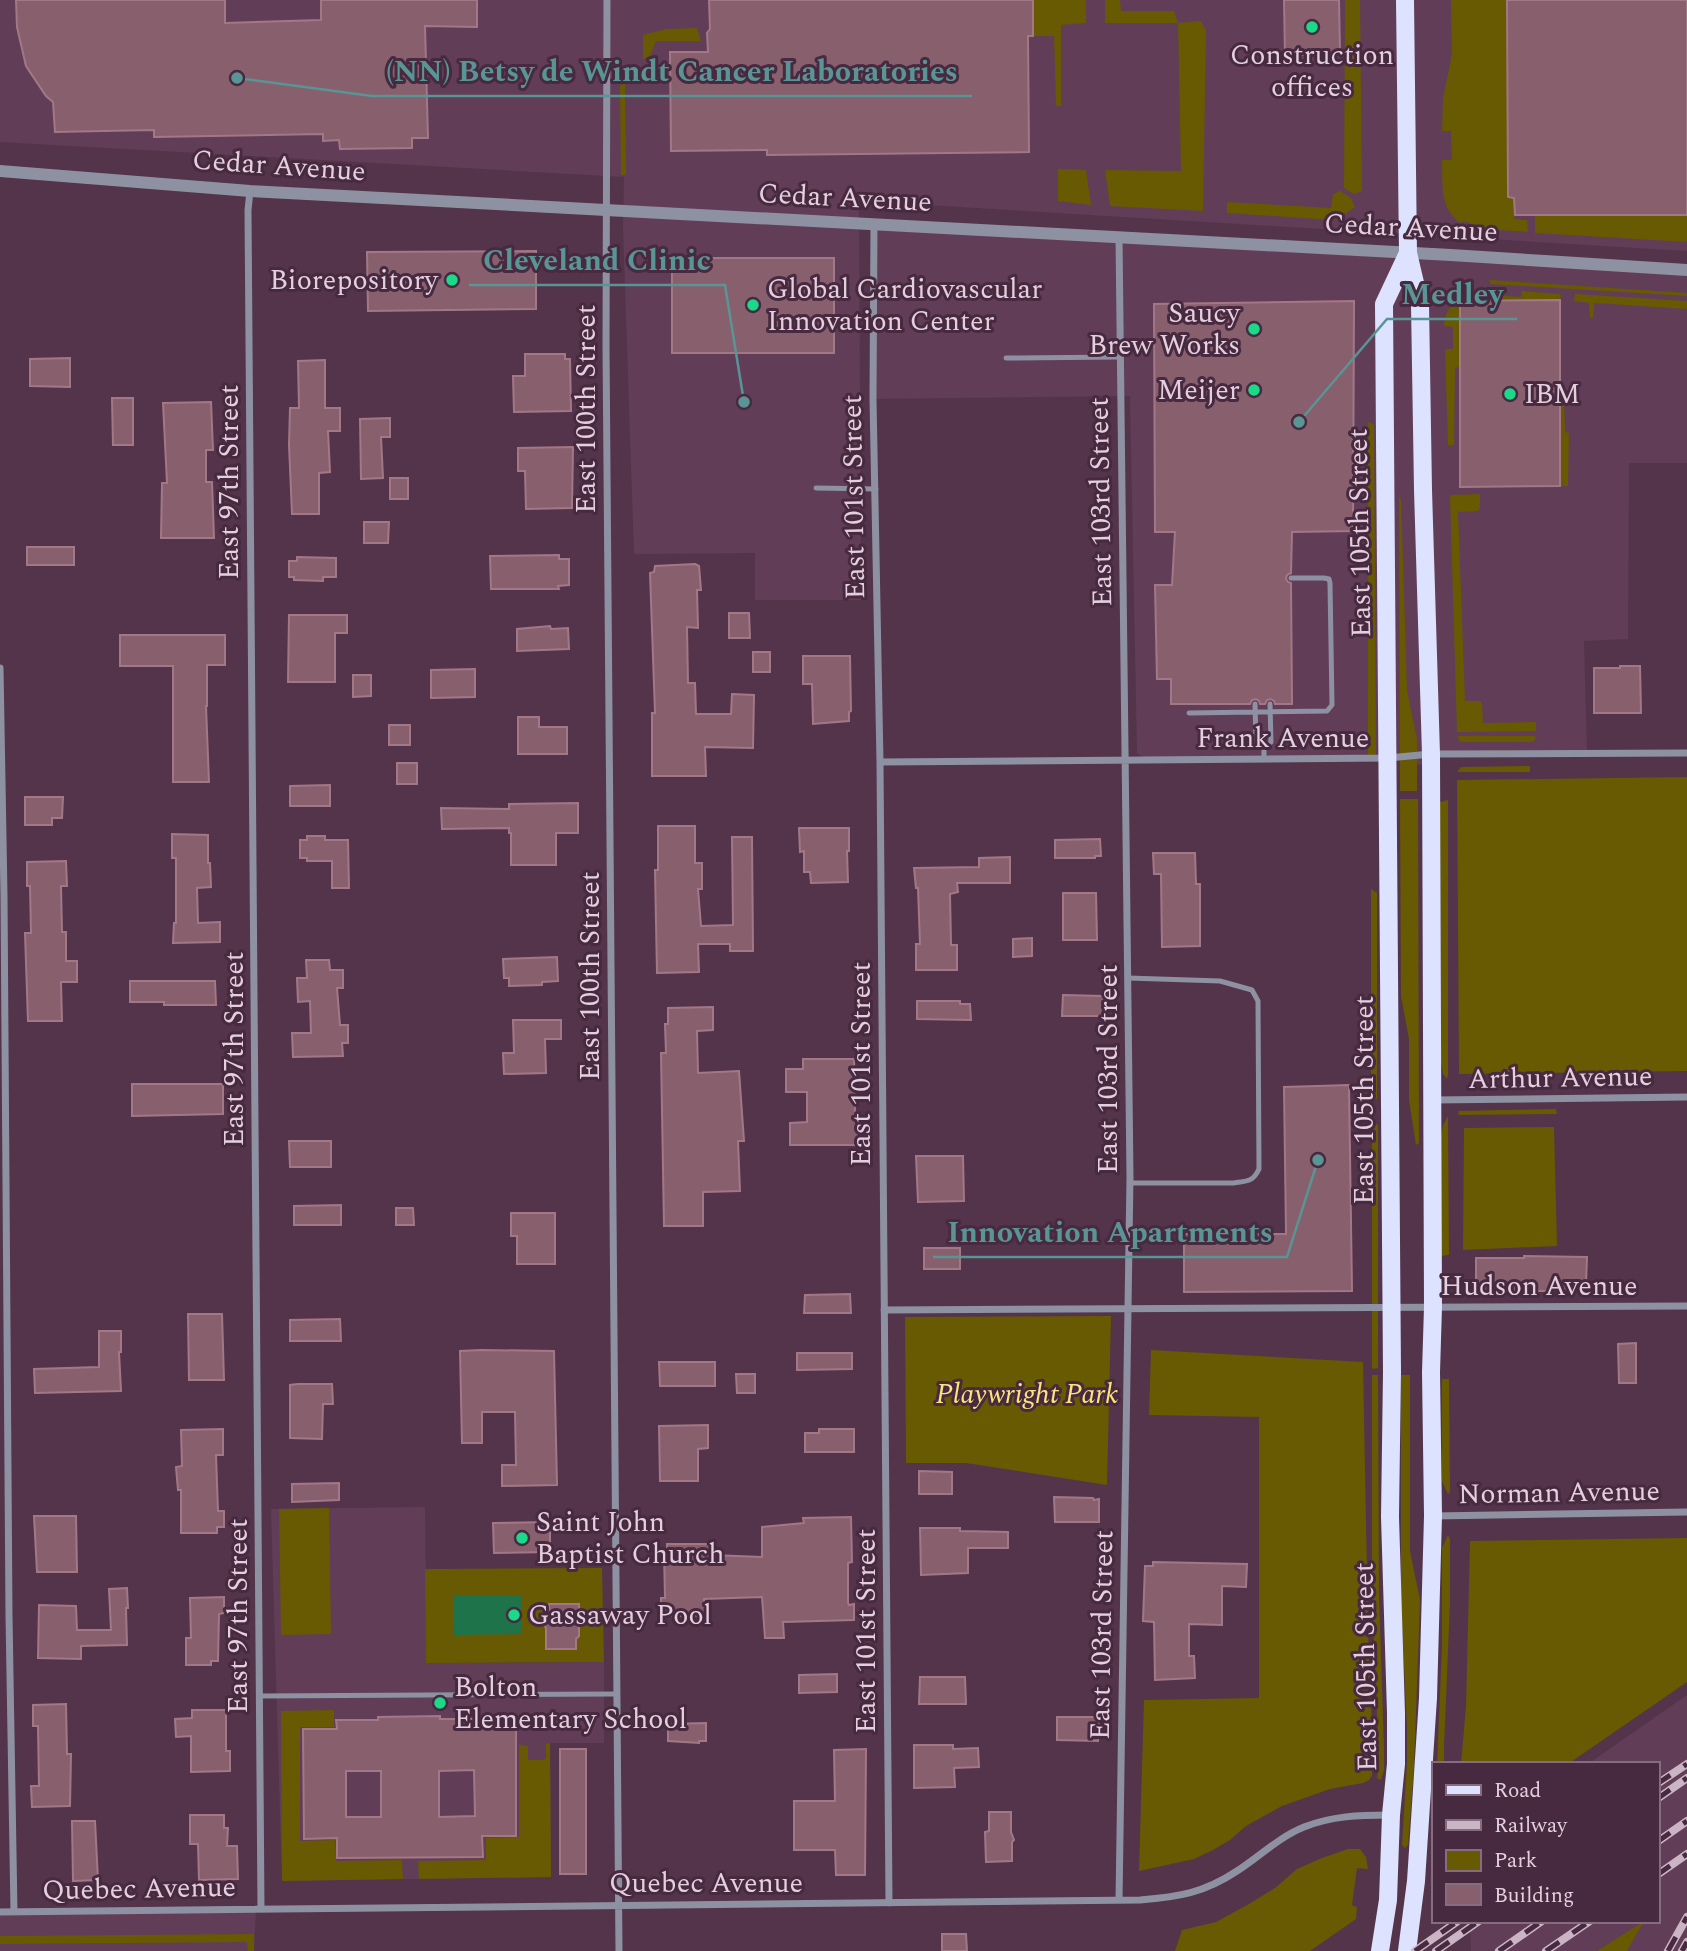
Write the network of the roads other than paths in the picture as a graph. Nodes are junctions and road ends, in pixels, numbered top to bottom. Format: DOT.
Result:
graph roads {
  1 [pos="607,0"];
  2 [pos="1405,0"];
  3 [pos="0,171"];
  4 [pos="250,191"];
  5 [pos="607,209"];
  6 [pos="874,224"];
  7 [pos="1119,237"];
  8 [pos="1408,253"];
  9 [pos="1687,270"];
  10 [pos="1120,357"];
  11 [pos="1006,358"];
  12 [pos="816,488"];
  13 [pos="876,489"];
  14 [pos="1291,578"];
  15 [pos="0,668"];
  16 [pos="1255,705"];
  17 [pos="1270,705"];
  18 [pos="1255,712"];
  19 [pos="1270,712"];
  20 [pos="1189,713"];
  21 [pos="1264,748"];
  22 [pos="1687,753"];
  23 [pos="1431,754"];
  24 [pos="1388,758"];
  25 [pos="1264,759"];
  26 [pos="1126,761"];
  27 [pos="880,762"];
  28 [pos="1128,978"];
  29 [pos="1687,1097"];
  30 [pos="1433,1100"];
  31 [pos="1130,1183"];
  32 [pos="1687,1306"];
  33 [pos="1391,1307"];
  34 [pos="1433,1307"];
  35 [pos="1128,1309"];
  36 [pos="884,1310"];
  37 [pos="1687,1512"];
  38 [pos="1433,1516"];
  39 [pos="617,1694"];
  40 [pos="260,1696"];
  41 [pos="1391,1815"];
  42 [pos="1119,1900"];
  43 [pos="889,1903"];
  44 [pos="619,1905"];
  45 [pos="261,1908"];
  46 [pos="0,1912"];
  47 [pos="14,1912"];
  48 [pos="619,1951"];
  49 [pos="1380,1951"];
  50 [pos="1408,1951"];
  1 -- 5 [label="street, East 100th Street"];
  2 -- 8 [label="main road, East 105th Street"];
  3 -- 4 [label="street, Cedar Avenue"];
  4 -- 5 [label="street, Cedar Avenue"];
  4 -- 40 [label="street, East 97th Street"];
  5 -- 6 [label="street, Cedar Avenue"];
  5 -- 39 [label="street, East 100th Street"];
  6 -- 7 [label="street, Cedar Avenue"];
  6 -- 13 [label="street, East 101st Street"];
  7 -- 8 [label="street, Cedar Avenue"];
  7 -- 10 [label="street, East 103rd Street"];
  8 -- 9 [label="street, Cedar Avenue"];
  8 -- 23 [label="main road, East 105th Street"];
  8 -- 24 [label="main road, East 105th Street"];
  10 -- 11 [label="lane"];
  10 -- 26 [label="street, East 103rd Street"];
  12 -- 13 [label="lane"];
  13 -- 27 [label="street, East 101st Street"];
  14 -- 19 [label="lane"];
  15 -- 47 [label="street"];
  16 -- 18 [label="lane"];
  17 -- 19 [label="lane"];
  18 -- 19 [label="lane"];
  18 -- 20 [label="lane"];
  18 -- 21 [label="lane"];
  19 -- 21 [label="lane"];
  21 -- 25 [label="lane"];
  22 -- 23 [label="street, Frank Avenue"];
  23 -- 24 [label="street, Frank Avenue"];
  23 -- 30 [label="main road, East 105th Street"];
  24 -- 25 [label="street, Frank Avenue"];
  24 -- 33 [label="main road, East 105th Street"];
  25 -- 26 [label="street, Frank Avenue"];
  26 -- 27 [label="street, Frank Avenue"];
  26 -- 28 [label="street, East 103rd Street"];
  27 -- 36 [label="street, East 101st Street"];
  28 -- 31 [label="street, East 103rd Street"];
  28 -- 31 [label="lane"];
  29 -- 30 [label="street, Arthur Avenue"];
  30 -- 34 [label="main road, East 105th Street"];
  31 -- 35 [label="street, East 103rd Street"];
  32 -- 34 [label="street, Hudson Avenue"];
  33 -- 34 [label="street, Hudson Avenue"];
  33 -- 35 [label="street, Hudson Avenue"];
  33 -- 41 [label="main road, East 105th Street"];
  34 -- 38 [label="main road, East 105th Street"];
  35 -- 36 [label="street, Hudson Avenue"];
  35 -- 42 [label="street, East 103rd Street"];
  36 -- 43 [label="street, East 101st Street"];
  37 -- 38 [label="street, Norman Avenue"];
  38 -- 50 [label="main road, East 105th Street"];
  39 -- 40 [label="lane"];
  39 -- 44 [label="street, East 100th Street"];
  40 -- 45 [label="street, East 97th Street"];
  41 -- 42 [label="street, Quebec Avenue"];
  41 -- 49 [label="main road, East 105th Street"];
  42 -- 43 [label="street, Quebec Avenue"];
  43 -- 44 [label="street, Quebec Avenue"];
  44 -- 45 [label="street, Quebec Avenue"];
  44 -- 48 [label="street, East 100th Street"];
  45 -- 47 [label="street, Quebec Avenue"];
  46 -- 47 [label="street, Quebec Avenue"];
}
